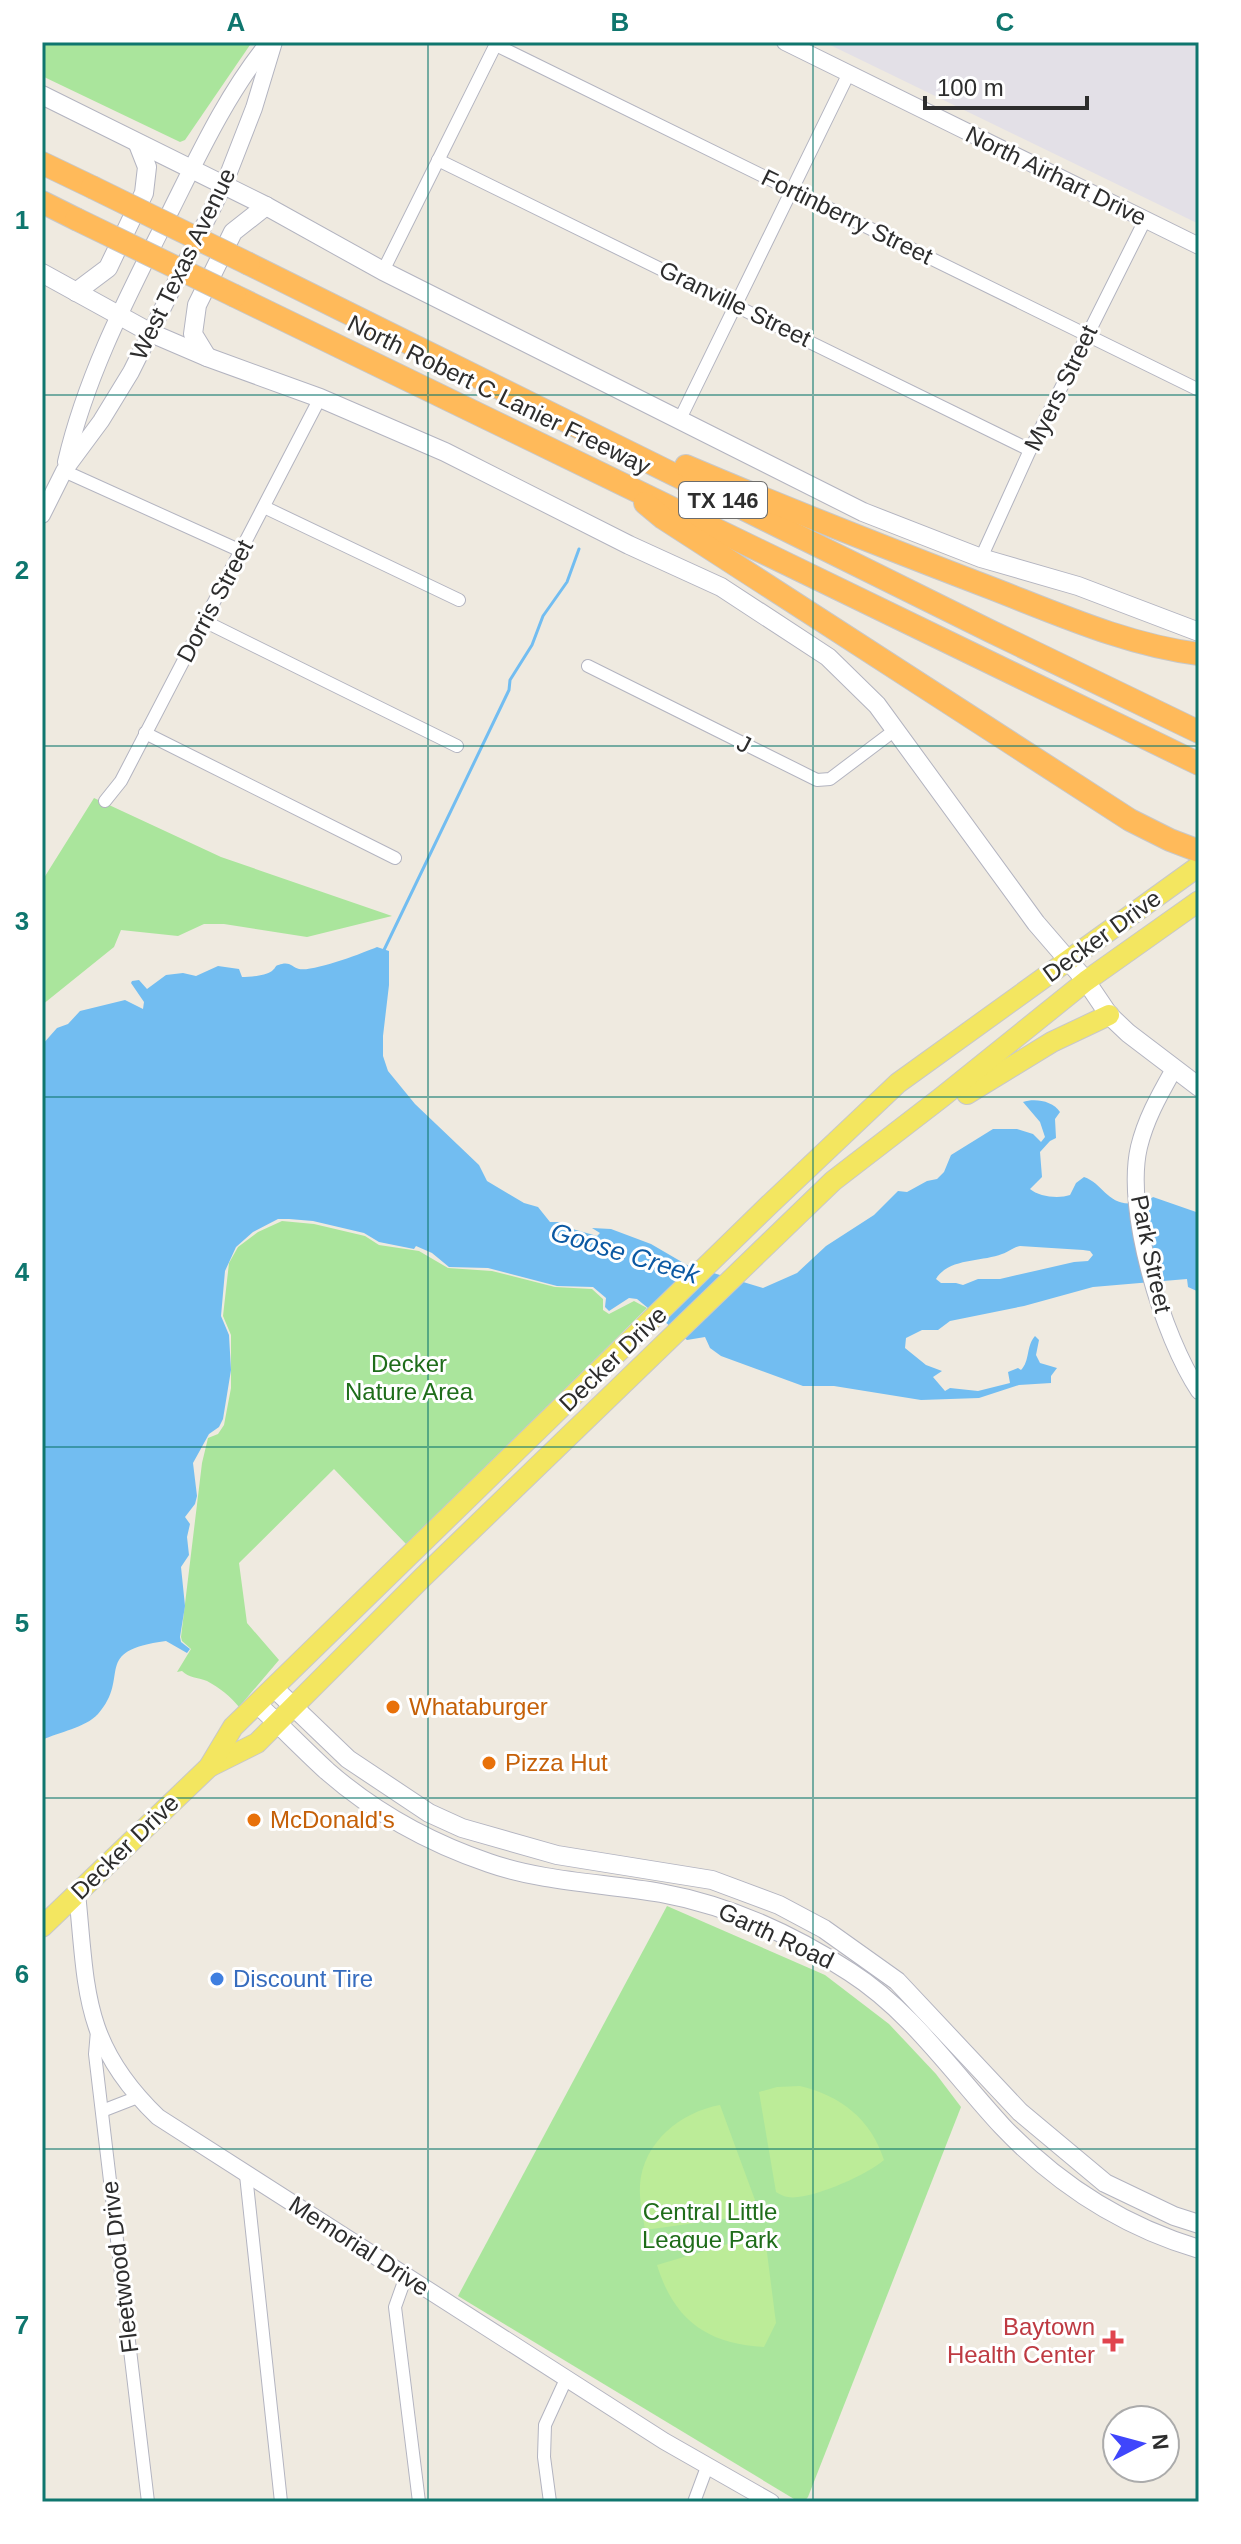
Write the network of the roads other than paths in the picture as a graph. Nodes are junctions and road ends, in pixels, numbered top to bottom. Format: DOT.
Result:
graph roads {
  1 [pos="271,42"];
  2 [pos="785,42"];
  3 [pos="496,44"];
  4 [pos="849,73"];
  5 [pos="42,95"];
  6 [pos="138,144"];
  7 [pos="438,160"];
  8 [pos="43,163"];
  9 [pos="192,169"];
  10 [pos="224,185"];
  11 [pos="791,190"];
  12 [pos="42,202"];
  13 [pos="266,206"];
  14 [pos="1145,220"];
  15 [pos="1199,246"];
  16 [pos="383,271"];
  17 [pos="42,273"];
  18 [pos="76,292"];
  19 [pos="735,304"];
  20 [pos="118,315"];
  21 [pos="151,333"];
  22 [pos="1087,334"];
  23 [pos="207,357"];
  24 [pos="1199,390"];
  25 [pos="320,398"];
  26 [pos="679,421"];
  27 [pos="577,425"];
  28 [pos="1030,450"];
  29 [pos="64,471"];
  30 [pos="625,486"];
  31 [pos="264,507"];
  32 [pos="42,515"];
  33 [pos="241,551"];
  34 [pos="981,558"];
  35 [pos="459,600"];
  36 [pos="204,621"];
  37 [pos="1199,632"];
  38 [pos="1199,654"];
  39 [pos="588,666"];
  40 [pos="895,730"];
  41 [pos="1199,732"];
  42 [pos="145,733"];
  43 [pos="457,746"];
  44 [pos="1199,764"];
  45 [pos="105,801"];
  46 [pos="1199,851"];
  47 [pos="395,858"];
  48 [pos="1199,866"];
  49 [pos="1199,901"];
  50 [pos="1068,960"];
  51 [pos="1086,981"];
  52 [pos="1109,1015"];
  53 [pos="1174,1069"];
  54 [pos="1199,1087"];
  55 [pos="833,1181"];
  56 [pos="1199,1391"];
  57 [pos="274,1688"];
  58 [pos="257,1704"];
  59 [pos="292,1707"];
  60 [pos="277,1722"];
  61 [pos="209,1767"];
  62 [pos="429,1813"];
  63 [pos="415,1832"];
  64 [pos="527,1847"];
  65 [pos="666,1871"];
  66 [pos="521,1872"];
  67 [pos="77,1893"];
  68 [pos="663,1893"];
  69 [pos="789,1910"];
  70 [pos="42,1927"];
  71 [pos="776,1932"];
  72 [pos="923,2007"];
  73 [pos="907,2020"];
  74 [pos="97,2031"];
  75 [pos="138,2097"];
  76 [pos="102,2111"];
  77 [pos="246,2175"];
  78 [pos="1105,2183"];
  79 [pos="1098,2206"];
  80 [pos="1199,2224"];
  81 [pos="1199,2249"];
  82 [pos="406,2276"];
  83 [pos="567,2377"];
  84 [pos="707,2467"];
  85 [pos="148,2502"];
  86 [pos="281,2502"];
  87 [pos="419,2502"];
  88 [pos="550,2502"];
  89 [pos="694,2502"];
  90 [pos="771,2502"];
  1 -- 9 [label="street, West Texas Avenue"];
  1 -- 10 [label="street, West Texas Avenue"];
  2 -- 4 [label="street, North Airhart Drive"];
  3 -- 7 [label="street"];
  3 -- 11 [label="street, Fortinberry Street"];
  4 -- 11 [label="street"];
  4 -- 14 [label="street, North Airhart Drive"];
  5 -- 6 [label="main road"];
  6 -- 9 [label="main road"];
  6 -- 18 [label="main road"];
  7 -- 16 [label="street"];
  7 -- 19 [label="street, Granville Street"];
  8 -- 27 [label="highway, North Robert C Lanier Freeway / TX 146, bridge"];
  9 -- 10 [label="main road"];
  9 -- 20 [label="street, West Texas Avenue"];
  10 -- 13 [label="main road"];
  10 -- 21 [label="street, West Texas Avenue"];
  11 -- 19 [label="street"];
  11 -- 22 [label="street, Fortinberry Street"];
  12 -- 30 [label="highway, North Robert C Lanier Freeway / TX 146, bridge"];
  13 -- 16 [label="main road"];
  13 -- 23 [label="main road"];
  14 -- 15 [label="street, North Airhart Drive"];
  14 -- 22 [label="street, Myers Street"];
  16 -- 26 [label="main road"];
  17 -- 18 [label="main road"];
  18 -- 20 [label="main road"];
  19 -- 26 [label="street"];
  19 -- 28 [label="street, Granville Street"];
  20 -- 21 [label="main road"];
  20 -- 29 [label="street, West Texas Avenue"];
  21 -- 23 [label="main road"];
  21 -- 29 [label="street, West Texas Avenue"];
  22 -- 24 [label="street, Fortinberry Street"];
  22 -- 28 [label="street, Myers Street"];
  23 -- 25 [label="main road"];
  25 -- 31 [label="street, Dorris Street"];
  25 -- 40 [label="main road"];
  26 -- 34 [label="main road"];
  27 -- 38 [label="highway"];
  27 -- 41 [label="highway, North Robert C Lanier Freeway / TX 146"];
  28 -- 34 [label="street, Myers Street"];
  29 -- 32 [label="street, West Texas Avenue"];
  29 -- 33 [label="street"];
  30 -- 44 [label="highway, North Robert C Lanier Freeway / TX 146"];
  30 -- 46 [label="highway"];
  31 -- 33 [label="street, Dorris Street"];
  31 -- 35 [label="street"];
  33 -- 36 [label="street, Dorris Street"];
  34 -- 37 [label="main road"];
  36 -- 42 [label="street, Dorris Street"];
  36 -- 43 [label="street"];
  39 -- 40 [label="street, J"];
  40 -- 50 [label="main road"];
  42 -- 45 [label="street, Dorris Street"];
  42 -- 47 [label="street"];
  48 -- 50 [label="main road, Decker Drive"];
  49 -- 51 [label="main road, Decker Drive"];
  50 -- 51 [label="main road"];
  50 -- 57 [label="main road, Decker Drive"];
  51 -- 52 [label="main road"];
  51 -- 55 [label="main road, Decker Drive"];
  52 -- 53 [label="main road"];
  52 -- 55 [label="main road"];
  53 -- 54 [label="main road"];
  53 -- 56 [label="street, Park Street"];
  55 -- 59 [label="main road, Decker Drive"];
  57 -- 58 [label="main road, Decker Drive"];
  57 -- 59 [label="main road, Garth Road"];
  58 -- 60 [label="main road, Garth Road"];
  58 -- 61 [label="main road, Decker Drive"];
  59 -- 60 [label="main road, Decker Drive"];
  59 -- 62 [label="main road, Garth Road"];
  60 -- 61 [label="main road, Decker Drive"];
  60 -- 63 [label="main road, Garth Road"];
  61 -- 67 [label="main road, Decker Drive"];
  62 -- 63 [label="street"];
  62 -- 64 [label="main road, Garth Road"];
  63 -- 66 [label="main road, Garth Road"];
  64 -- 65 [label="main road, Garth Road"];
  64 -- 66 [label="main road"];
  65 -- 68 [label="main road"];
  65 -- 69 [label="main road, Garth Road"];
  66 -- 68 [label="main road, Garth Road"];
  67 -- 70 [label="main road, Decker Drive"];
  67 -- 74 [label="street, Memorial Drive"];
  68 -- 71 [label="main road, Garth Road"];
  69 -- 71 [label="main road"];
  69 -- 72 [label="main road, Garth Road"];
  71 -- 73 [label="main road, Garth Road"];
  72 -- 73 [label="main road"];
  72 -- 78 [label="main road, Garth Road"];
  73 -- 79 [label="main road, Garth Road"];
  74 -- 75 [label="street, Memorial Drive"];
  74 -- 76 [label="street, Fleetwood Drive"];
  75 -- 76 [label="street"];
  75 -- 77 [label="street, Memorial Drive"];
  76 -- 85 [label="street, Fleetwood Drive"];
  77 -- 82 [label="street, Memorial Drive"];
  77 -- 86 [label="street"];
  78 -- 79 [label="main road"];
  78 -- 80 [label="main road, Garth Road"];
  79 -- 81 [label="main road, Garth Road"];
  82 -- 83 [label="street, Memorial Drive"];
  82 -- 87 [label="street"];
  83 -- 84 [label="street, Memorial Drive"];
  83 -- 88 [label="street"];
  84 -- 89 [label="street"];
  84 -- 90 [label="street, Memorial Drive"];
}
